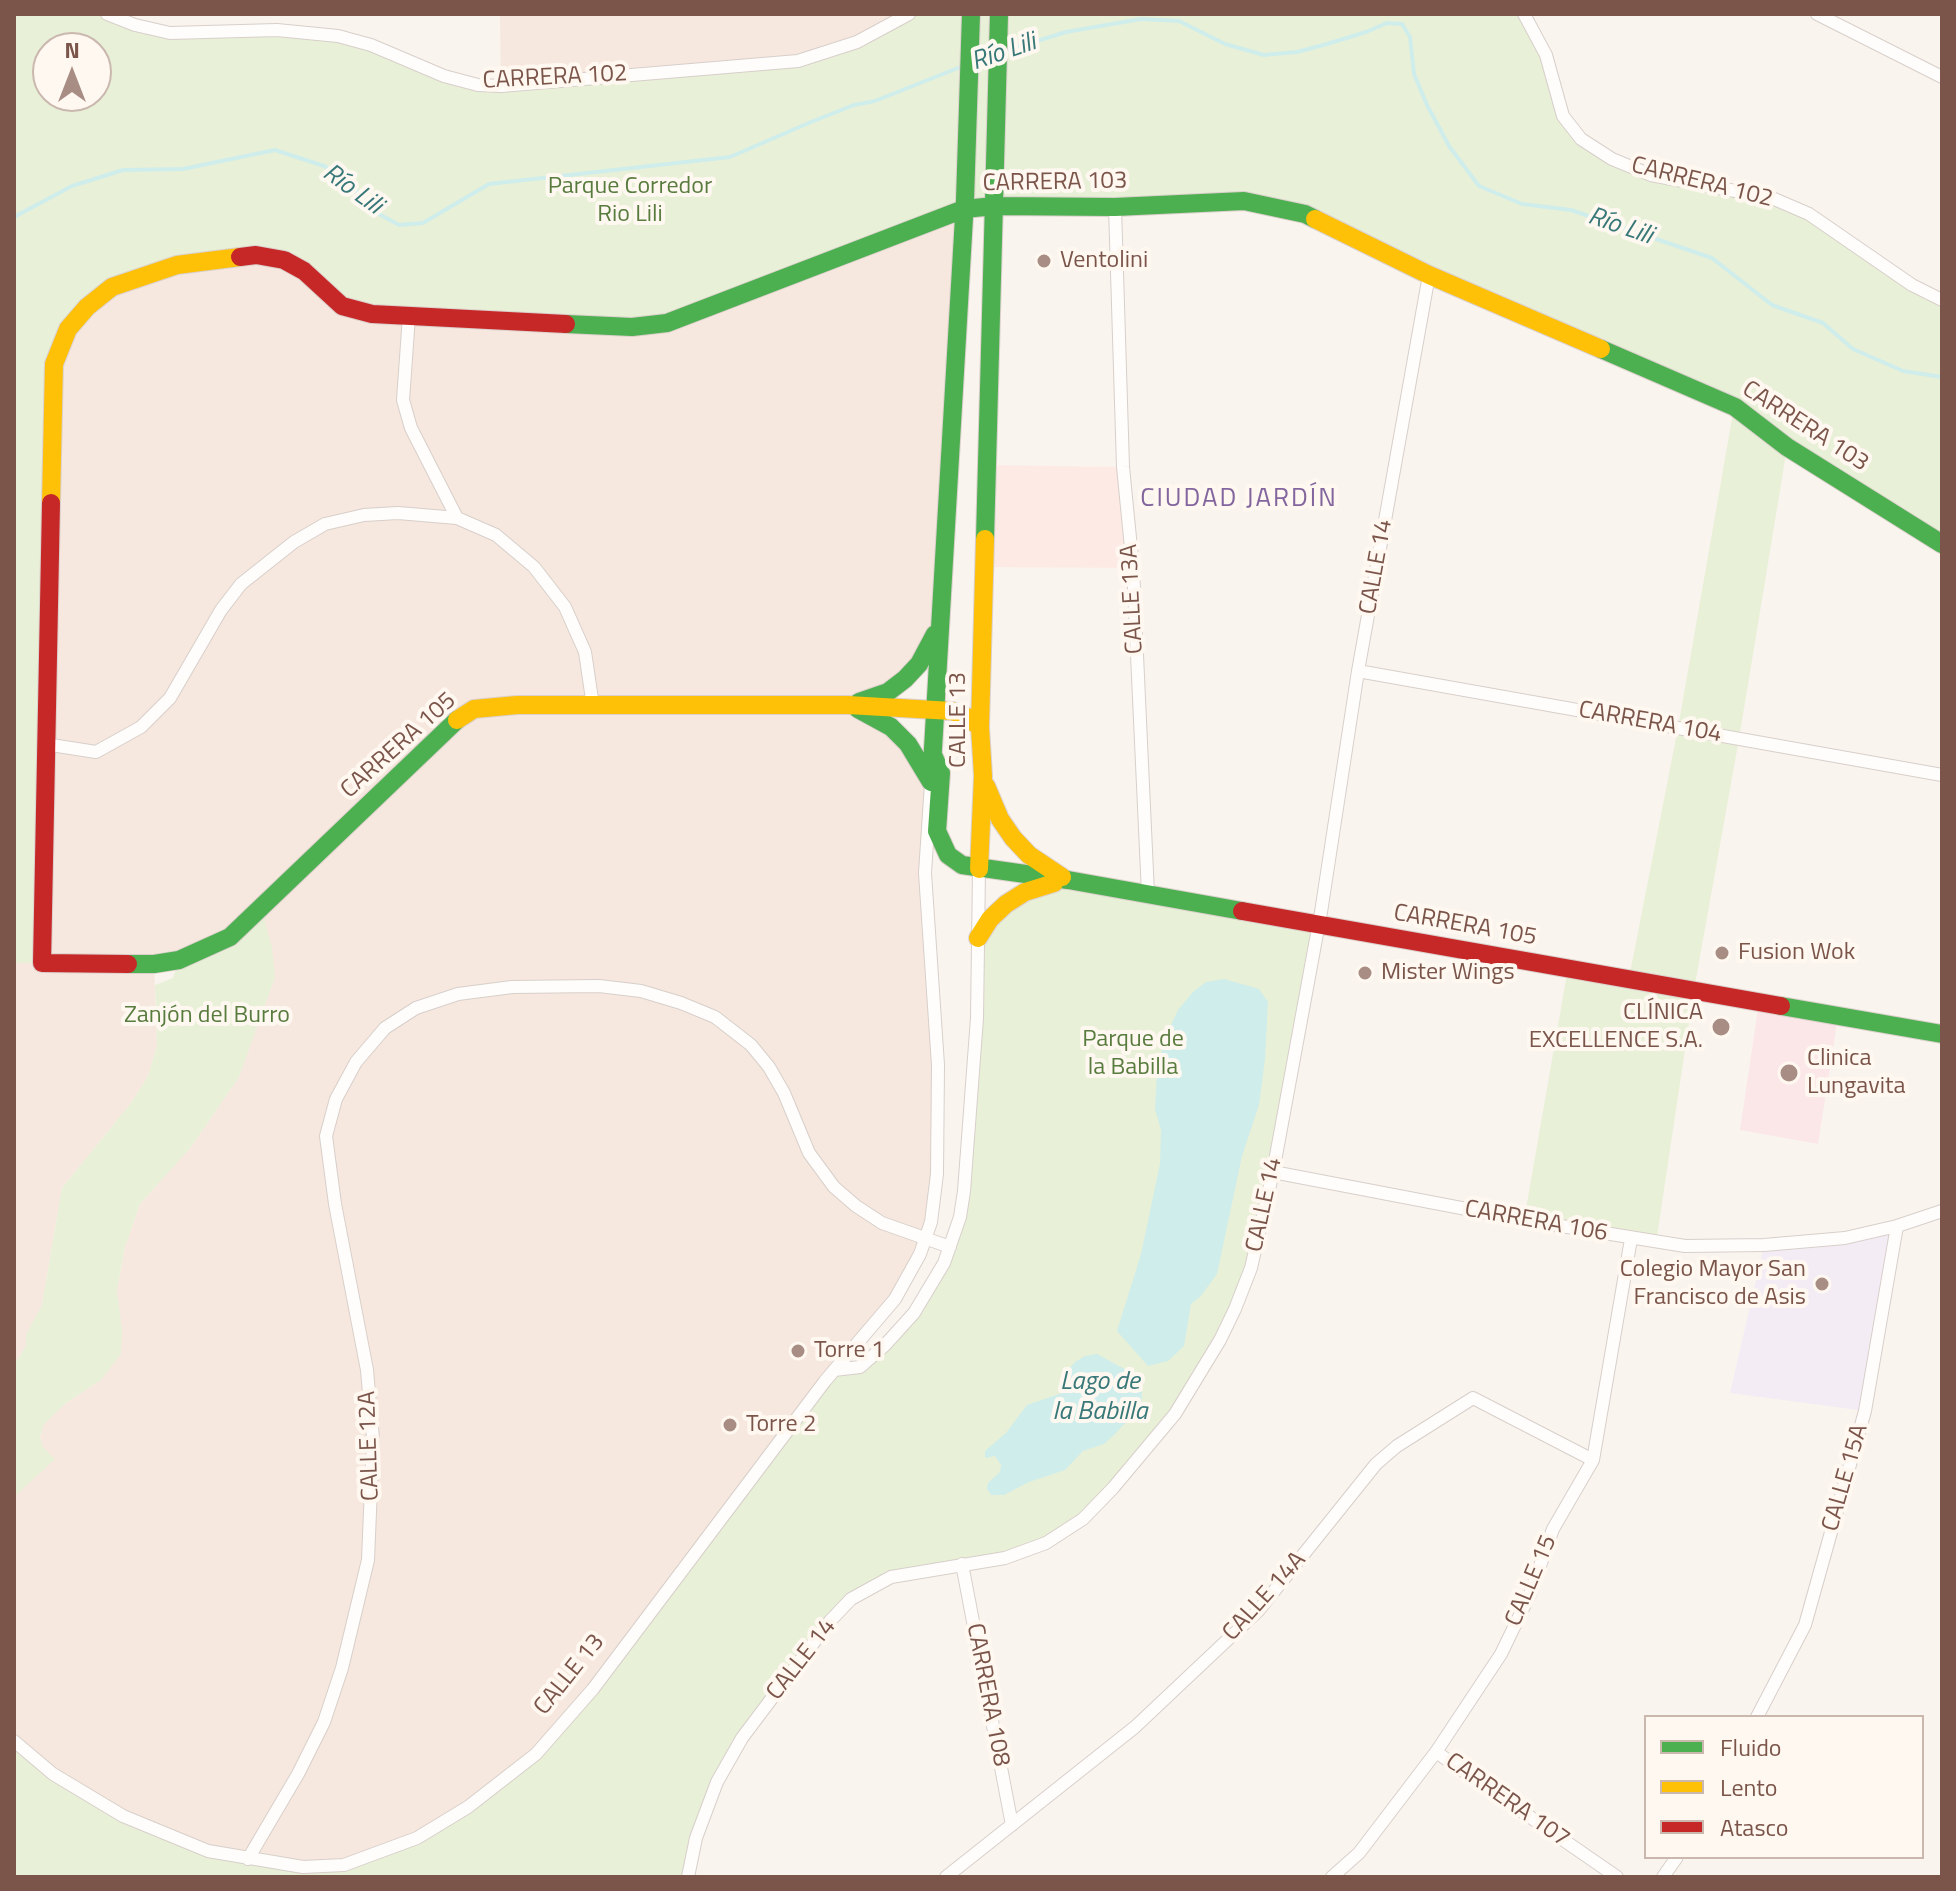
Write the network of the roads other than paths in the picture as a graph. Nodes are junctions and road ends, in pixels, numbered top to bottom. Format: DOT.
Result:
graph roads {
  1 [pos="107,14"];
  2 [pos="277,14"];
  3 [pos="909,14"];
  4 [pos="971,14"];
  5 [pos="999,14"];
  6 [pos="1524,14"];
  7 [pos="1817,14"];
  8 [pos="277,30"];
  9 [pos="1942,77"];
  10 [pos="995,206"];
  11 [pos="1115,207"];
  12 [pos="964,209"];
  13 [pos="915,228"];
  14 [pos="962,251"];
  15 [pos="1429,275"];
  16 [pos="1942,300"];
  17 [pos="409,316"];
  18 [pos="457,518"];
  19 [pos="1942,544"];
  20 [pos="940,616"];
  21 [pos="1358,671"];
  22 [pos="848,705"];
  23 [pos="593,706"];
  24 [pos="936,710"];
  25 [pos="980,727"];
  26 [pos="45,744"];
  27 [pos="933,755"];
  28 [pos="1942,775"];
  29 [pos="983,776"];
  30 [pos="931,783"];
  31 [pos="979,869"];
  32 [pos="1068,880"];
  33 [pos="1148,894"];
  34 [pos="1318,924"];
  35 [pos="978,938"];
  36 [pos="42,963"];
  37 [pos="1942,1034"];
  38 [pos="1273,1172"];
  39 [pos="1942,1211"];
  40 [pos="1897,1226"];
  41 [pos="926,1238"];
  42 [pos="1631,1239"];
  43 [pos="950,1247"];
  44 [pos="834,1370"];
  45 [pos="1593,1460"];
  46 [pos="962,1564"];
  47 [pos="1758,1715"];
  48 [pos="14,1741"];
  49 [pos="1436,1752"];
  50 [pos="1012,1825"];
  51 [pos="248,1859"];
  52 [pos="1676,1859"];
  53 [pos="688,1877"];
  54 [pos="946,1877"];
  55 [pos="1332,1877"];
  56 [pos="1617,1877"];
  57 [pos="1663,1877"];
  1 -- 8 [label="street, CARRERA 102"];
  2 -- 8 [label="street"];
  3 -- 8 [label="street, CARRERA 102"];
  4 -- 12 [label="street, CALLE 13"];
  5 -- 10 [label="street, CALLE 13"];
  6 -- 16 [label="street, CARRERA 102"];
  7 -- 9 [label="street"];
  10 -- 11 [label="street, CARRERA 103"];
  10 -- 12 [label="street, CARRERA 103"];
  10 -- 25 [label="street, CALLE 13"];
  11 -- 15 [label="street, CARRERA 103"];
  11 -- 33 [label="street, CALLE 13A"];
  12 -- 13 [label="street, CARRERA 103"];
  12 -- 14 [label="street, CALLE 13"];
  13 -- 14 [label="street"];
  13 -- 17 [label="street, CARRERA 103"];
  14 -- 20 [label="street, CALLE 13"];
  15 -- 19 [label="street, CARRERA 103"];
  15 -- 21 [label="street, CALLE 14"];
  17 -- 18 [label="street"];
  17 -- 26 [label="street, CARRERA 103"];
  18 -- 23 [label="street"];
  18 -- 26 [label="street"];
  20 -- 22 [label="street"];
  20 -- 24 [label="street, CALLE 13"];
  21 -- 28 [label="street, CARRERA 104"];
  21 -- 34 [label="street, CALLE 14"];
  22 -- 23 [label="street, CARRERA 105"];
  22 -- 24 [label="street, CARRERA 105"];
  22 -- 30 [label="street"];
  23 -- 36 [label="street, CARRERA 105"];
  24 -- 25 [label="street, CARRERA 105"];
  24 -- 27 [label="street, CALLE 13"];
  25 -- 29 [label="street, CALLE 13"];
  26 -- 36 [label="street, CARRERA 103"];
  27 -- 30 [label="street, CALLE 13"];
  27 -- 31 [label="street"];
  29 -- 31 [label="street, CALLE 13"];
  29 -- 32 [label="street"];
  30 -- 41 [label="street, CALLE 13"];
  31 -- 32 [label="street, CARRERA 105"];
  31 -- 35 [label="street, CALLE 13"];
  32 -- 33 [label="street, CARRERA 105"];
  32 -- 35 [label="street"];
  33 -- 34 [label="street, CARRERA 105"];
  34 -- 37 [label="street, CARRERA 105"];
  34 -- 38 [label="street, CALLE 14"];
  35 -- 43 [label="street, CALLE 13"];
  38 -- 42 [label="street, CARRERA 106"];
  38 -- 46 [label="street, CALLE 14"];
  39 -- 40 [label="street, CARRERA 106"];
  40 -- 42 [label="street, CARRERA 106"];
  40 -- 47 [label="street, CALLE 15A"];
  41 -- 43 [label="street"];
  41 -- 44 [label="street, CALLE 13"];
  41 -- 51 [label="street, CALLE 12A"];
  42 -- 45 [label="street, CALLE 15"];
  43 -- 44 [label="street, CALLE 13"];
  44 -- 51 [label="street, CALLE 13"];
  45 -- 49 [label="street, CALLE 15"];
  45 -- 50 [label="street, CALLE 14A"];
  46 -- 50 [label="street, CARRERA 108"];
  46 -- 53 [label="street, CALLE 14"];
  48 -- 51 [label="street, CALLE 13"];
  49 -- 55 [label="street, CALLE 15"];
  49 -- 56 [label="street, CARRERA 107"];
  50 -- 54 [label="street, CALLE 14A"];
  52 -- 57 [label="street"];
}
